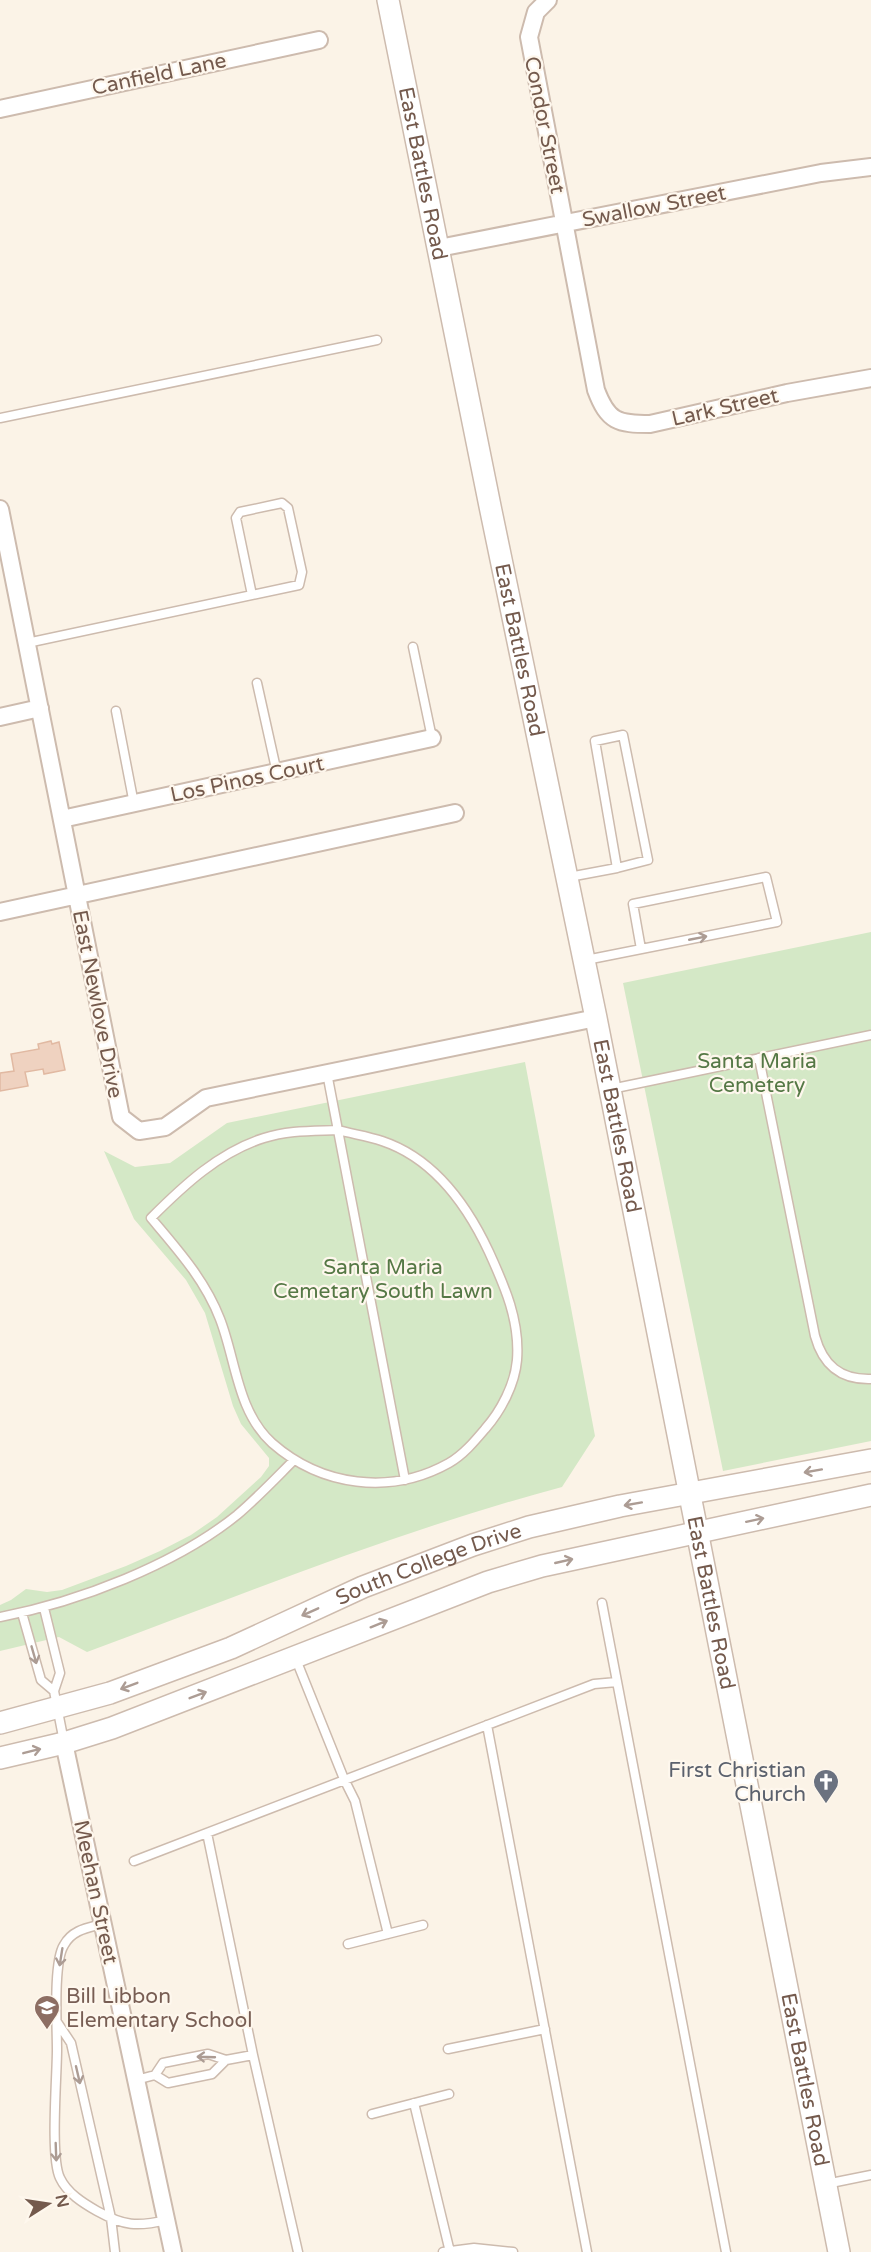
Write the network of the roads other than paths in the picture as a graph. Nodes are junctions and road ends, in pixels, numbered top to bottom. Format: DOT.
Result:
graph roads {
  1 [pos="388,0"];
  2 [pos="548,0"];
  3 [pos="319,40"];
  4 [pos="0,109"];
  5 [pos="871,167"];
  6 [pos="563,223"];
  7 [pos="439,248"];
  8 [pos="377,340"];
  9 [pos="871,378"];
  10 [pos="596,390"];
  11 [pos="0,418"];
  12 [pos="0,509"];
  13 [pos="3,543"];
  14 [pos="252,595"];
  15 [pos="27,643"];
  16 [pos="413,647"];
  17 [pos="257,683"];
  18 [pos="40,708"];
  19 [pos="116,711"];
  20 [pos="0,717"];
  21 [pos="432,738"];
  22 [pos="277,773"];
  23 [pos="134,804"];
  24 [pos="455,813"];
  25 [pos="62,819"];
  26 [pos="617,868"];
  27 [pos="568,878"];
  28 [pos="76,896"];
  29 [pos="0,912"];
  30 [pos="641,949"];
  31 [pos="585,960"];
  32 [pos="596,1018"];
  33 [pos="871,1035"];
  34 [pos="759,1058"];
  35 [pos="327,1073"];
  36 [pos="611,1089"];
  37 [pos="338,1130"];
  38 [pos="871,1379"];
  39 [pos="871,1460"];
  40 [pos="293,1461"];
  41 [pos="405,1480"];
  42 [pos="690,1494"];
  43 [pos="871,1495"];
  44 [pos="698,1533"];
  45 [pos="602,1604"];
  46 [pos="44,1608"];
  47 [pos="22,1613"];
  48 [pos="0,1617"];
  49 [pos="295,1656"];
  50 [pos="617,1682"];
  51 [pos="56,1700"];
  52 [pos="0,1723"];
  53 [pos="487,1725"];
  54 [pos="64,1743"];
  55 [pos="0,1758"];
  56 [pos="344,1779"];
  57 [pos="207,1833"];
  58 [pos="134,1861"];
  59 [pos="102,1924"];
  60 [pos="423,1925"];
  61 [pos="388,1934"];
  62 [pos="348,1944"];
  63 [pos="57,2022"];
  64 [pos="545,2029"];
  65 [pos="448,2049"];
  66 [pos="253,2055"];
  67 [pos="226,2060"];
  68 [pos="155,2075"];
  69 [pos="136,2080"];
  70 [pos="449,2094"];
  71 [pos="414,2103"];
  72 [pos="372,2114"];
  73 [pos="871,2175"];
  74 [pos="826,2184"];
  75 [pos="111,2218"];
  76 [pos="166,2220"];
  77 [pos="115,2252"];
  78 [pos="173,2252"];
  79 [pos="298,2252"];
  80 [pos="444,2252"];
  81 [pos="450,2252"];
  82 [pos="513,2252"];
  83 [pos="587,2252"];
  84 [pos="726,2252"];
  85 [pos="839,2252"];
  1 -- 7 [label="street, East Battles Road"];
  2 -- 6 [label="street, Condor Street"];
  3 -- 4 [label="street, Canfield Lane"];
  5 -- 6 [label="street, Swallow Street"];
  6 -- 7 [label="street, Swallow Street"];
  6 -- 10 [label="street, Condor Street"];
  7 -- 27 [label="street, East Battles Road"];
  8 -- 11 [label="lane"];
  9 -- 10 [label="street, Lark Street"];
  12 -- 13 [label="street, East Newlove Drive"];
  13 -- 15 [label="street, East Newlove Drive"];
  14 -- 14 [label="lane"];
  14 -- 15 [label="lane"];
  15 -- 18 [label="street, East Newlove Drive"];
  16 -- 21 [label="lane"];
  17 -- 22 [label="lane"];
  18 -- 20 [label="street"];
  18 -- 25 [label="street, East Newlove Drive"];
  19 -- 23 [label="lane"];
  21 -- 22 [label="street, Los Pinos Court"];
  22 -- 23 [label="street, Los Pinos Court"];
  23 -- 25 [label="street, Los Pinos Court"];
  24 -- 28 [label="street"];
  25 -- 28 [label="street, East Newlove Drive"];
  26 -- 26 [label="lane"];
  26 -- 27 [label="lane"];
  27 -- 31 [label="street, East Battles Road"];
  28 -- 29 [label="street"];
  28 -- 35 [label="street, East Newlove Drive"];
  30 -- 30 [label="lane, one-way"];
  30 -- 31 [label="lane"];
  31 -- 32 [label="street, East Battles Road"];
  32 -- 35 [label="street, East Newlove Drive"];
  32 -- 36 [label="street, East Battles Road"];
  33 -- 34 [label="lane"];
  34 -- 36 [label="lane"];
  34 -- 38 [label="lane"];
  35 -- 37 [label="lane"];
  36 -- 42 [label="street, East Battles Road"];
  37 -- 40 [label="lane"];
  37 -- 41 [label="lane"];
  37 -- 41 [label="lane"];
  39 -- 42 [label="street, South College Drive, one-way"];
  40 -- 41 [label="lane"];
  40 -- 46 [label="lane"];
  42 -- 44 [label="street, East Battles Road"];
  42 -- 51 [label="street, South College Drive, one-way"];
  44 -- 43 [label="street, South College Drive, one-way"];
  49 -- 44 [label="street, South College Drive, one-way"];
  44 -- 74 [label="street, East Battles Road"];
  45 -- 50 [label="lane"];
  46 -- 47 [label="lane"];
  46 -- 51 [label="lane"];
  47 -- 48 [label="lane"];
  47 -- 51 [label="lane, one-way"];
  54 -- 49 [label="street, South College Drive, one-way"];
  49 -- 56 [label="lane"];
  50 -- 53 [label="lane"];
  50 -- 84 [label="lane"];
  51 -- 52 [label="street, South College Drive"];
  51 -- 54 [label="lane"];
  53 -- 56 [label="lane"];
  53 -- 64 [label="lane"];
  55 -- 54 [label="street, South College Drive, one-way"];
  54 -- 59 [label="street, Meehan Street"];
  56 -- 57 [label="lane"];
  56 -- 61 [label="lane"];
  57 -- 58 [label="lane"];
  57 -- 66 [label="lane"];
  59 -- 63 [label="lane, one-way"];
  59 -- 69 [label="street, Meehan Street"];
  60 -- 61 [label="lane"];
  61 -- 62 [label="lane"];
  63 -- 75 [label="lane, one-way"];
  63 -- 75 [label="lane, one-way"];
  64 -- 65 [label="lane"];
  64 -- 83 [label="lane"];
  66 -- 67 [label="lane"];
  66 -- 79 [label="lane"];
  67 -- 68 [label="lane, one-way"];
  67 -- 68 [label="lane"];
  68 -- 69 [label="lane"];
  69 -- 76 [label="street, Meehan Street"];
  70 -- 71 [label="lane"];
  71 -- 72 [label="lane"];
  71 -- 81 [label="lane"];
  73 -- 74 [label="lane"];
  74 -- 85 [label="street, East Battles Road"];
  75 -- 76 [label="lane"];
  75 -- 77 [label="lane"];
  76 -- 78 [label="street, Meehan Street"];
  80 -- 81 [label="lane"];
  81 -- 82 [label="lane"];
}
